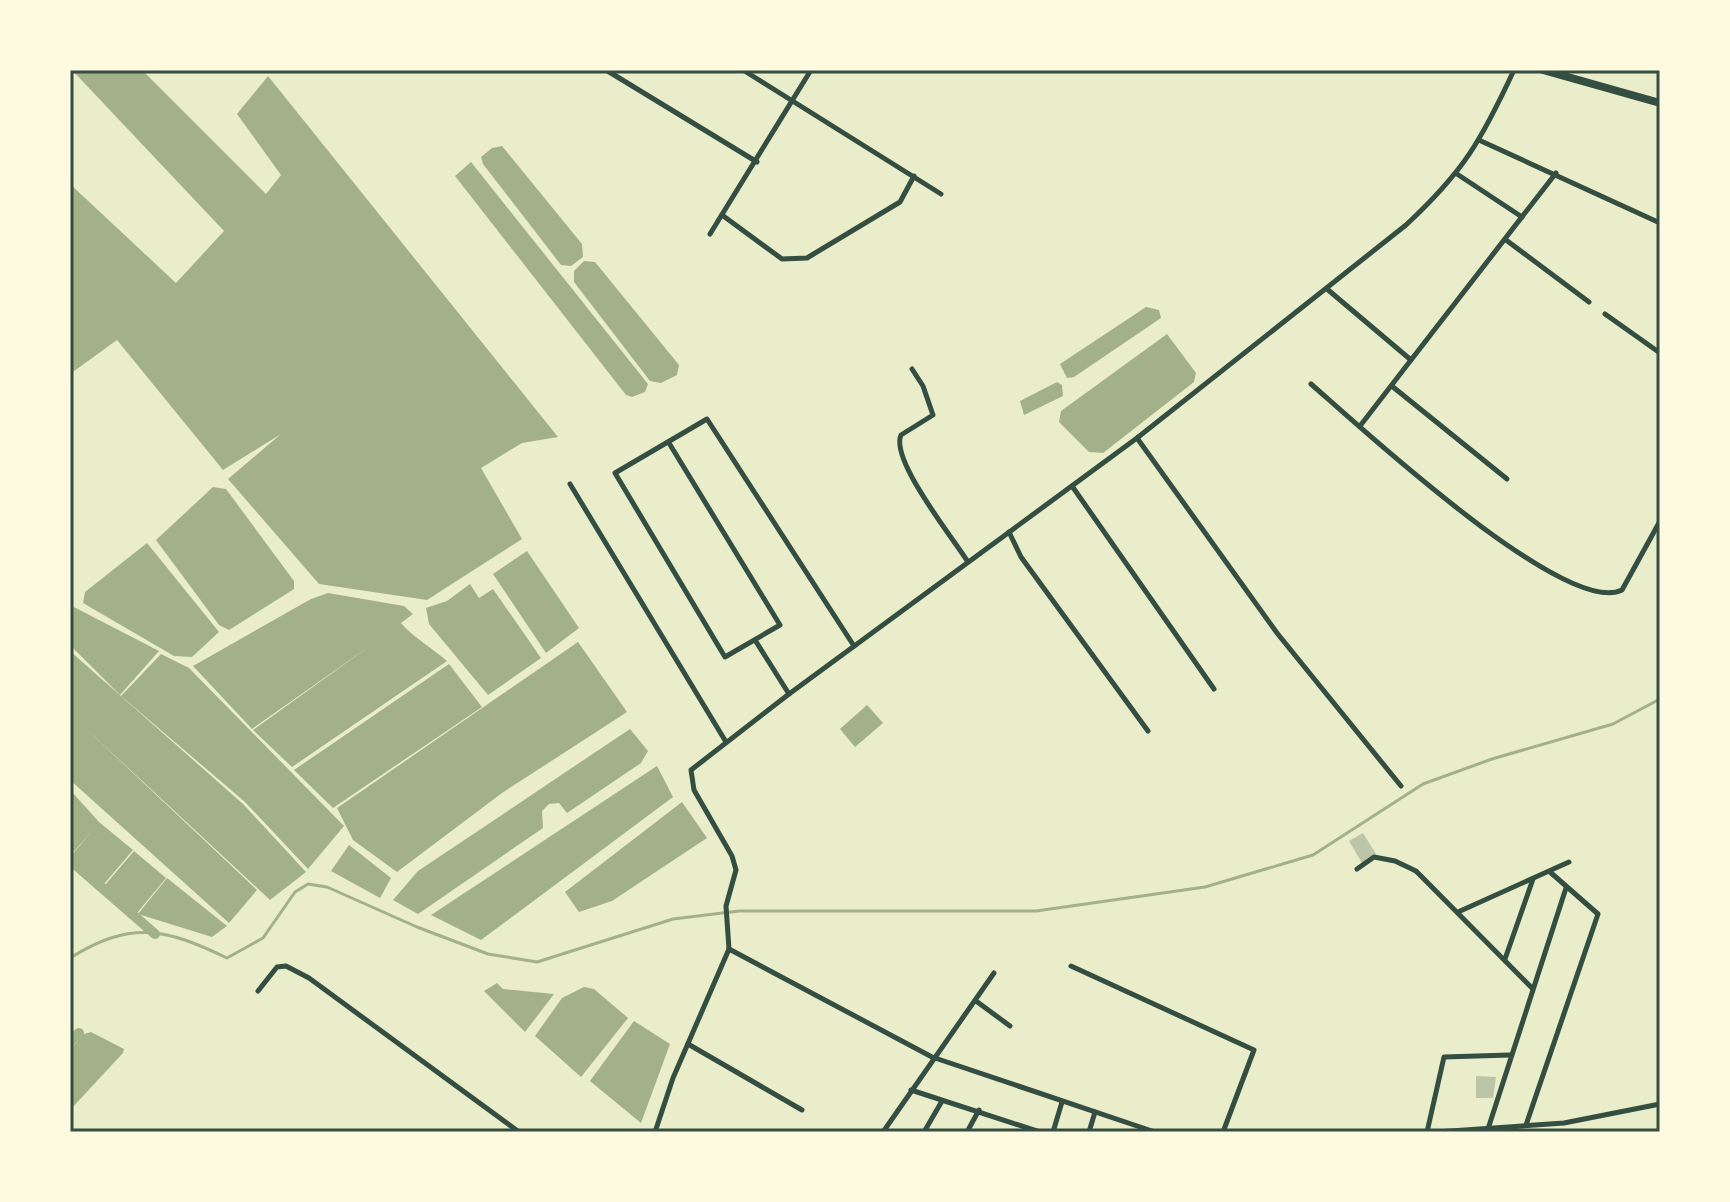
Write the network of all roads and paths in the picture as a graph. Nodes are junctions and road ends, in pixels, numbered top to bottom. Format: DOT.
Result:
graph roads {
  1 [pos="606,70"];
  2 [pos="743,70"];
  3 [pos="811,70"];
  4 [pos="1514,70"];
  5 [pos="1543,70"];
  6 [pos="793,101"];
  7 [pos="1660,103"];
  8 [pos="1481,141"];
  9 [pos="757,162"];
  10 [pos="1556,173"];
  11 [pos="1457,174"];
  12 [pos="914,176"];
  13 [pos="941,194"];
  14 [pos="722,215"];
  15 [pos="1522,217"];
  16 [pos="1660,223"];
  17 [pos="710,234"];
  18 [pos="1506,240"];
  19 [pos="1327,289"];
  20 [pos="1589,302"];
  21 [pos="1605,314"];
  22 [pos="1660,353"];
  23 [pos="1411,360"];
  24 [pos="912,369"];
  25 [pos="1311,384"];
  26 [pos="1393,387"];
  27 [pos="1360,426"];
  28 [pos="1137,438"];
  29 [pos="669,443"];
  30 [pos="1507,479"];
  31 [pos="570,484"];
  32 [pos="1072,486"];
  33 [pos="1660,521"];
  34 [pos="1009,532"];
  35 [pos="968,562"];
  36 [pos="755,640"];
  37 [pos="854,646"];
  38 [pos="1214,689"];
  39 [pos="789,694"];
  40 [pos="1148,731"];
  41 [pos="726,742"];
  42 [pos="1401,786"];
  43 [pos="1569,862"];
  44 [pos="1357,869"];
  45 [pos="1550,872"];
  46 [pos="1533,879"];
  47 [pos="1566,888"];
  48 [pos="1458,912"];
  49 [pos="729,949"];
  50 [pos="1505,959"];
  51 [pos="1071,966"];
  52 [pos="994,973"];
  53 [pos="1532,988"];
  54 [pos="258,991"];
  55 [pos="976,1001"];
  56 [pos="1010,1026"];
  57 [pos="688,1044"];
  58 [pos="1510,1055"];
  59 [pos="932,1057"];
  60 [pos="911,1090"];
  61 [pos="942,1101"];
  62 [pos="1062,1102"];
  63 [pos="1660,1104"];
  64 [pos="802,1110"];
  65 [pos="979,1110"];
  66 [pos="1095,1112"];
  67 [pos="1564,1123"];
  68 [pos="1129,1124"];
  69 [pos="1526,1125"];
  70 [pos="1487,1129"];
  71 [pos="519,1132"];
  72 [pos="655,1132"];
  73 [pos="883,1132"];
  74 [pos="924,1132"];
  75 [pos="967,1132"];
  76 [pos="1040,1132"];
  77 [pos="1053,1132"];
  78 [pos="1089,1132"];
  79 [pos="1127,1132"];
  80 [pos="1155,1132"];
  81 [pos="1223,1132"];
  82 [pos="1427,1132"];
  83 [pos="1436,1132"];
  84 [pos="1561,1132"];
  1 -- 9 [label="street"];
  2 -- 6 [label="street"];
  3 -- 6 [label="street"];
  4 -- 8 [label="street"];
  5 -- 7 [label="main road"];
  6 -- 9 [label="street"];
  6 -- 12 [label="street"];
  8 -- 10 [label="street"];
  8 -- 11 [label="street"];
  9 -- 14 [label="street"];
  10 -- 15 [label="street"];
  10 -- 16 [label="street"];
  11 -- 15 [label="street"];
  11 -- 19 [label="street"];
  12 -- 13 [label="street"];
  12 -- 14 [label="street"];
  14 -- 17 [label="street"];
  15 -- 18 [label="street"];
  18 -- 20 [label="street"];
  18 -- 23 [label="street"];
  19 -- 23 [label="street"];
  19 -- 28 [label="street"];
  21 -- 22 [label="street"];
  23 -- 26 [label="street"];
  24 -- 35 [label="street"];
  25 -- 27 [label="street"];
  26 -- 27 [label="street"];
  26 -- 30 [label="street"];
  27 -- 33 [label="street"];
  28 -- 32 [label="street"];
  28 -- 42 [label="street"];
  29 -- 36 [label="street"];
  29 -- 36 [label="street"];
  29 -- 37 [label="street"];
  31 -- 41 [label="street"];
  32 -- 34 [label="street"];
  32 -- 38 [label="street"];
  34 -- 35 [label="street"];
  34 -- 40 [label="street"];
  35 -- 37 [label="street"];
  36 -- 39 [label="street"];
  37 -- 39 [label="street"];
  39 -- 41 [label="street"];
  41 -- 49 [label="street"];
  43 -- 45 [label="street"];
  44 -- 48 [label="street"];
  45 -- 46 [label="street"];
  45 -- 47 [label="street"];
  46 -- 48 [label="street"];
  46 -- 50 [label="street"];
  47 -- 53 [label="street"];
  47 -- 69 [label="street"];
  48 -- 50 [label="street"];
  49 -- 57 [label="street"];
  49 -- 59 [label="street"];
  50 -- 53 [label="street"];
  51 -- 81 [label="street"];
  52 -- 55 [label="street"];
  53 -- 58 [label="street"];
  54 -- 71 [label="street"];
  55 -- 56 [label="street"];
  55 -- 59 [label="street"];
  57 -- 64 [label="street"];
  57 -- 72 [label="street"];
  58 -- 70 [label="street"];
  58 -- 82 [label="street"];
  59 -- 60 [label="street"];
  59 -- 62 [label="street"];
  60 -- 61 [label="street"];
  60 -- 73 [label="street"];
  61 -- 65 [label="street"];
  61 -- 74 [label="street"];
  62 -- 66 [label="street"];
  62 -- 77 [label="street"];
  63 -- 67 [label="street"];
  65 -- 75 [label="street"];
  65 -- 76 [label="street"];
  66 -- 68 [label="street"];
  66 -- 78 [label="street"];
  67 -- 69 [label="street"];
  67 -- 84 [label="street"];
  68 -- 79 [label="street"];
  68 -- 80 [label="street"];
  69 -- 70 [label="street"];
  70 -- 83 [label="street"];
}
